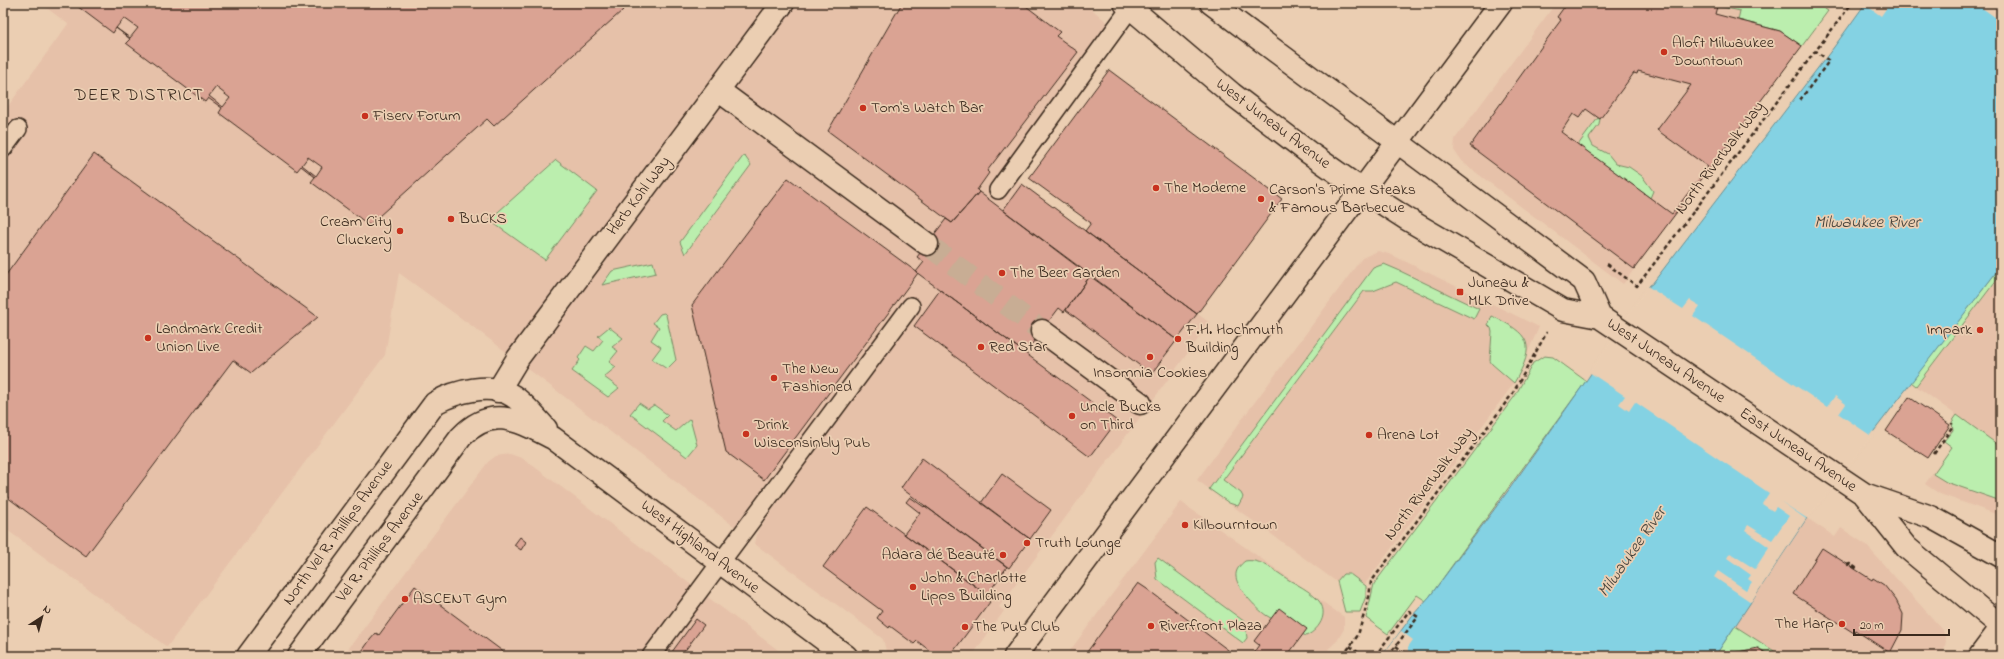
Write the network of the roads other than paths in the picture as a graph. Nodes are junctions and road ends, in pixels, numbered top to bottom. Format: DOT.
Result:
graph roads {
  1 [pos="783,3"];
  2 [pos="1211,3"];
  3 [pos="1501,3"];
  4 [pos="1130,5"];
  5 [pos="718,90"];
  6 [pos="18,129"];
  7 [pos="1397,142"];
  8 [pos="3,149"];
  9 [pos="998,190"];
  10 [pos="1362,190"];
  11 [pos="927,244"];
  12 [pos="911,306"];
  13 [pos="1600,317"];
  14 [pos="1042,331"];
  15 [pos="498,390"];
  16 [pos="1140,403"];
  17 [pos="1732,406"];
  18 [pos="429,410"];
  19 [pos="461,437"];
  20 [pos="553,438"];
  21 [pos="1864,494"];
  22 [pos="2001,556"];
  23 [pos="720,562"];
  24 [pos="2001,627"];
  25 [pos="248,656"];
  26 [pos="299,656"];
  27 [pos="651,656"];
  28 [pos="846,656"];
  29 [pos="1015,656"];
  30 [pos="1980,656"];
  1 -- 5 [label="street, Herb Kohl Way"];
  2 -- 7 [label="street, West Juneau Avenue"];
  3 -- 7 [label="street"];
  4 -- 9 [label="lane"];
  4 -- 10 [label="street, West Juneau Avenue"];
  5 -- 11 [label="street"];
  5 -- 15 [label="street, Herb Kohl Way"];
  6 -- 8 [label="lane"];
  7 -- 10 [label="street"];
  7 -- 13 [label="street, West Juneau Avenue"];
  10 -- 13 [label="street, West Juneau Avenue"];
  10 -- 29 [label="street"];
  12 -- 23 [label="lane"];
  13 -- 17 [label="street, West Juneau Avenue"];
  14 -- 16 [label="street"];
  15 -- 18 [label="street, West Highland Avenue"];
  15 -- 20 [label="street, West Highland Avenue"];
  17 -- 21 [label="street, East Juneau Avenue"];
  18 -- 25 [label="street, North Vel R. Phillips Avenue"];
  19 -- 20 [label="street, West Highland Avenue"];
  19 -- 26 [label="street, Vel R. Phillips Avenue"];
  20 -- 23 [label="street, West Highland Avenue"];
  21 -- 22 [label="street, East Juneau Avenue"];
  21 -- 24 [label="street, East Juneau Avenue"];
  23 -- 27 [label="lane"];
  23 -- 28 [label="street, West Highland Avenue"];
  24 -- 30 [label="street"];
}
